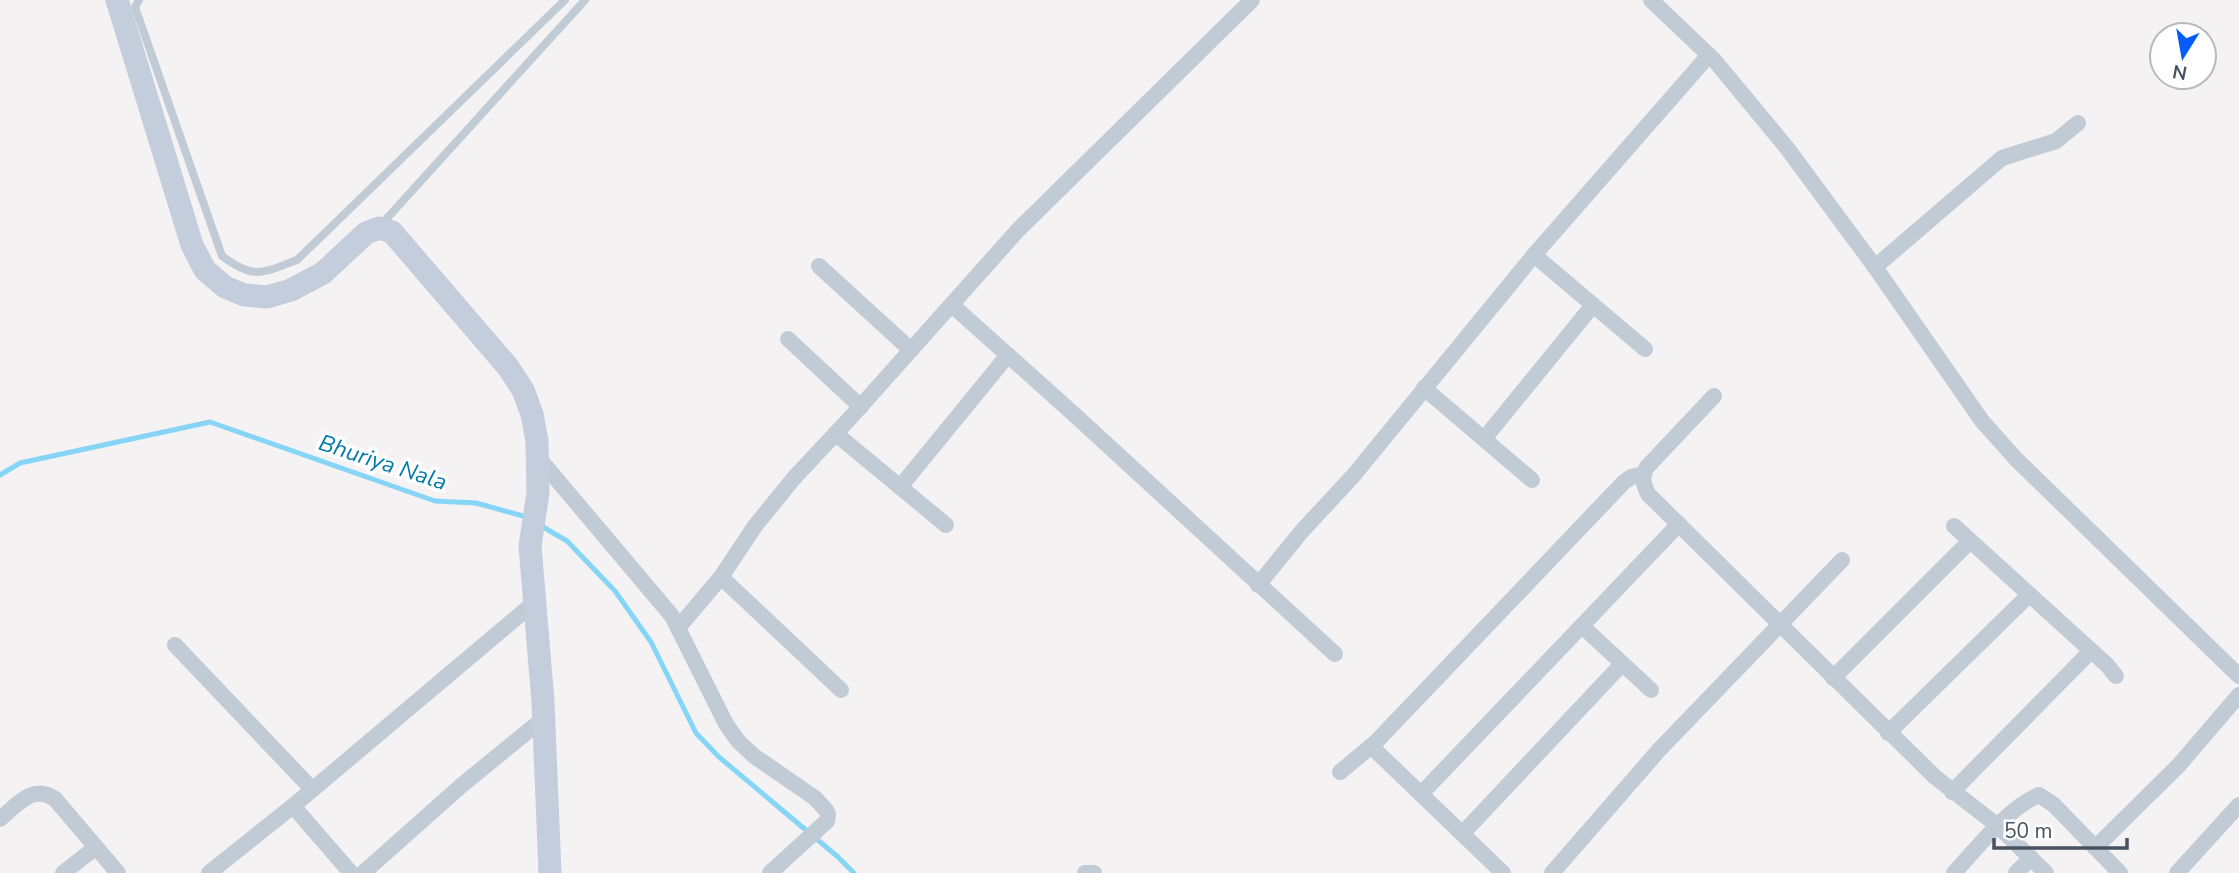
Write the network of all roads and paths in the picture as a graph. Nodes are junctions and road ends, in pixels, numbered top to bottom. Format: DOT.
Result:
graph roads {
  1 [pos="117,0"];
  2 [pos="139,0"];
  3 [pos="565,0"];
  4 [pos="585,0"];
  5 [pos="1252,0"];
  6 [pos="1651,0"];
  7 [pos="1709,55"];
  8 [pos="2078,123"];
  9 [pos="379,228"];
  10 [pos="1534,255"];
  11 [pos="819,266"];
  12 [pos="1875,267"];
  13 [pos="952,305"];
  14 [pos="1593,305"];
  15 [pos="788,339"];
  16 [pos="1645,348"];
  17 [pos="911,350"];
  18 [pos="1008,355"];
  19 [pos="1424,388"];
  20 [pos="1714,396"];
  21 [pos="861,407"];
  22 [pos="836,434"];
  23 [pos="1484,439"];
  24 [pos="537,456"];
  25 [pos="1643,474"];
  26 [pos="1532,480"];
  27 [pos="900,487"];
  28 [pos="1679,524"];
  29 [pos="946,525"];
  30 [pos="1954,526"];
  31 [pos="1970,541"];
  32 [pos="1842,560"];
  33 [pos="721,577"];
  34 [pos="1258,585"];
  35 [pos="2029,595"];
  36 [pos="534,602"];
  37 [pos="1779,625"];
  38 [pos="1581,626"];
  39 [pos="678,628"];
  40 [pos="175,645"];
  41 [pos="2091,651"];
  42 [pos="1335,654"];
  43 [pos="1622,664"];
  44 [pos="2116,676"];
  45 [pos="2239,676"];
  46 [pos="1833,678"];
  47 [pos="841,690"];
  48 [pos="1651,690"];
  49 [pos="2239,695"];
  50 [pos="543,719"];
  51 [pos="1888,733"];
  52 [pos="1374,743"];
  53 [pos="1340,772"];
  54 [pos="312,789"];
  55 [pos="1952,792"];
  56 [pos="1421,794"];
  57 [pos="2239,805"];
  58 [pos="293,806"];
  59 [pos="0,819"];
  60 [pos="1998,826"];
  61 [pos="1463,833"];
  62 [pos="95,848"];
  63 [pos="2095,848"];
  64 [pos="2031,858"];
  65 [pos="63,873"];
  66 [pos="117,873"];
  67 [pos="209,873"];
  68 [pos="351,873"];
  69 [pos="363,873"];
  70 [pos="550,873"];
  71 [pos="770,873"];
  72 [pos="1085,873"];
  73 [pos="1094,873"];
  74 [pos="1503,873"];
  75 [pos="1552,873"];
  76 [pos="1954,873"];
  77 [pos="2016,873"];
  78 [pos="2046,873"];
  79 [pos="2120,873"];
  80 [pos="2178,873"];
  1 -- 9 [label="street"];
  2 -- 3 [label="lane"];
  4 -- 9 [label="lane"];
  5 -- 13 [label="street"];
  6 -- 7 [label="street"];
  7 -- 10 [label="street"];
  7 -- 12 [label="street"];
  8 -- 12 [label="street"];
  9 -- 24 [label="street"];
  10 -- 14 [label="street"];
  10 -- 19 [label="street"];
  11 -- 17 [label="street"];
  12 -- 45 [label="street"];
  13 -- 17 [label="street"];
  13 -- 18 [label="street"];
  14 -- 16 [label="street"];
  14 -- 23 [label="street"];
  15 -- 21 [label="street"];
  17 -- 21 [label="street"];
  18 -- 27 [label="street"];
  18 -- 34 [label="street"];
  19 -- 23 [label="street"];
  19 -- 34 [label="street"];
  20 -- 25 [label="street"];
  21 -- 22 [label="street"];
  22 -- 27 [label="street"];
  22 -- 33 [label="street"];
  23 -- 26 [label="street"];
  24 -- 36 [label="street"];
  24 -- 39 [label="street"];
  25 -- 28 [label="street"];
  25 -- 52 [label="street"];
  27 -- 29 [label="street"];
  28 -- 37 [label="street"];
  28 -- 38 [label="street"];
  30 -- 31 [label="street"];
  31 -- 35 [label="street"];
  31 -- 46 [label="street"];
  32 -- 37 [label="street"];
  33 -- 39 [label="street"];
  33 -- 47 [label="street"];
  34 -- 42 [label="street"];
  35 -- 41 [label="street"];
  35 -- 51 [label="street"];
  36 -- 50 [label="street"];
  36 -- 54 [label="street"];
  37 -- 46 [label="street"];
  37 -- 75 [label="street"];
  38 -- 43 [label="street"];
  38 -- 56 [label="street"];
  39 -- 71 [label="street"];
  40 -- 54 [label="street"];
  41 -- 44 [label="street"];
  41 -- 55 [label="street"];
  43 -- 48 [label="street"];
  43 -- 61 [label="street"];
  46 -- 51 [label="street"];
  49 -- 63 [label="street"];
  50 -- 69 [label="street"];
  50 -- 70 [label="street"];
  51 -- 55 [label="street"];
  52 -- 53 [label="street"];
  52 -- 56 [label="street"];
  54 -- 58 [label="street"];
  55 -- 60 [label="street"];
  56 -- 61 [label="street"];
  57 -- 80 [label="street"];
  58 -- 67 [label="street"];
  58 -- 68 [label="street"];
  59 -- 62 [label="street"];
  60 -- 63 [label="street"];
  60 -- 64 [label="street"];
  60 -- 76 [label="street"];
  61 -- 74 [label="street"];
  62 -- 65 [label="street"];
  62 -- 66 [label="street"];
  63 -- 79 [label="street"];
  64 -- 77 [label="street"];
  64 -- 78 [label="street"];
  72 -- 73 [label="street"];
}
